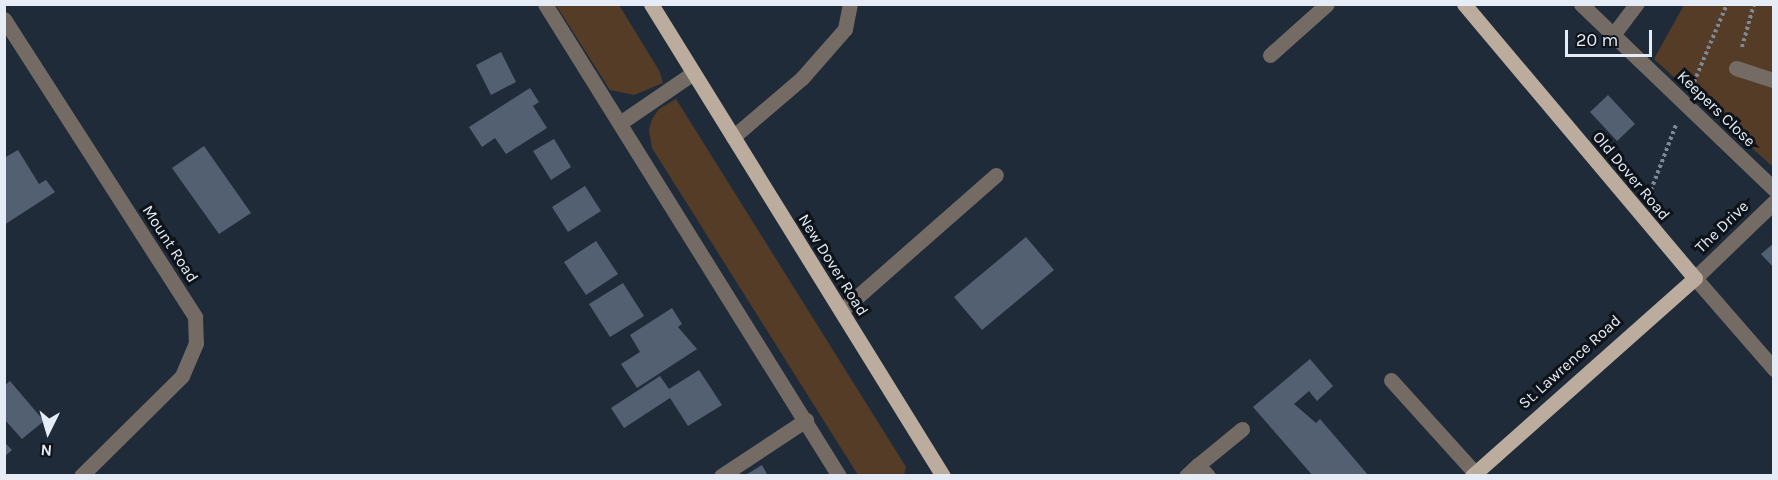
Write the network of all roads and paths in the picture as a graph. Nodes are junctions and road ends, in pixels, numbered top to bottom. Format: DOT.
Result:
graph roads {
  1 [pos="545,4"];
  2 [pos="651,4"];
  3 [pos="850,4"];
  4 [pos="1327,4"];
  5 [pos="1464,4"];
  6 [pos="1581,4"];
  7 [pos="1636,4"];
  8 [pos="1754,4"];
  9 [pos="4,19"];
  10 [pos="1614,35"];
  11 [pos="1270,55"];
  12 [pos="1736,68"];
  13 [pos="693,73"];
  14 [pos="1773,80"];
  15 [pos="620,123"];
  16 [pos="733,137"];
  17 [pos="996,175"];
  18 [pos="1773,189"];
  19 [pos="1773,202"];
  20 [pos="1695,279"];
  21 [pos="841,311"];
  22 [pos="1773,369"];
  23 [pos="1391,380"];
  24 [pos="806,420"];
  25 [pos="1242,429"];
  26 [pos="1203,470"];
  27 [pos="1474,474"];
  28 [pos="81,476"];
  29 [pos="721,476"];
  30 [pos="839,476"];
  31 [pos="943,476"];
  32 [pos="1186,476"];
  1 -- 15 [label="street"];
  2 -- 13 [label="main road, New Dover Road"];
  3 -- 16 [label="street"];
  4 -- 11 [label="street"];
  5 -- 20 [label="main road, Old Dover Road"];
  6 -- 10 [label="street, Keepers Close"];
  7 -- 10 [label="street"];
  8 -- 12 [label="path"];
  9 -- 28 [label="street, Mount Road"];
  10 -- 18 [label="street, Keepers Close"];
  12 -- 14 [label="street"];
  13 -- 15 [label="street"];
  13 -- 16 [label="main road, New Dover Road"];
  15 -- 24 [label="street"];
  16 -- 21 [label="main road, New Dover Road"];
  17 -- 21 [label="street"];
  19 -- 20 [label="street, The Drive"];
  20 -- 22 [label="street, Old Dover Road"];
  20 -- 27 [label="main road, St. Lawrence Road"];
  21 -- 31 [label="main road, New Dover Road"];
  23 -- 27 [label="street"];
  24 -- 29 [label="street"];
  24 -- 30 [label="street"];
  25 -- 26 [label="street"];
  26 -- 32 [label="street"];
}
